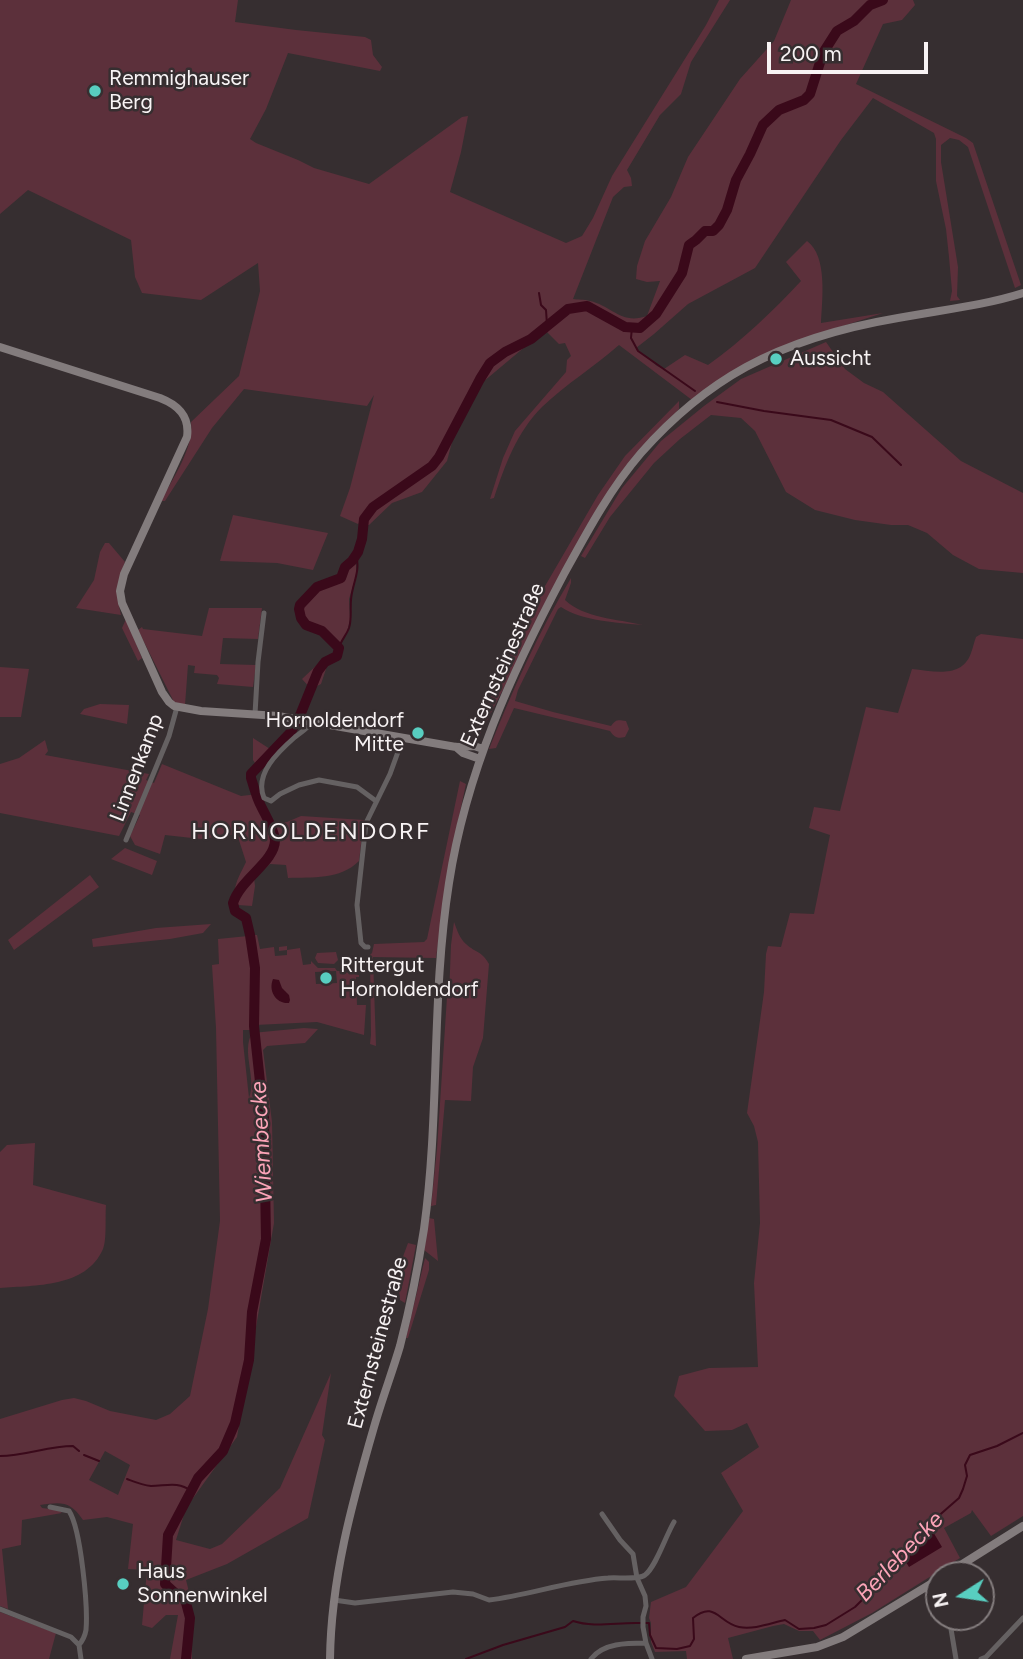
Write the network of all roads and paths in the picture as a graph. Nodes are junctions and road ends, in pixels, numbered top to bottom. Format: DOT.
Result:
graph roads {
  1 [pos="1023,293"];
  2 [pos="0,347"];
  3 [pos="264,613"];
  4 [pos="177,707"];
  5 [pos="256,714"];
  6 [pos="307,721"];
  7 [pos="403,738"];
  8 [pos="456,747"];
  9 [pos="483,749"];
  10 [pos="480,759"];
  11 [pos="376,801"];
  12 [pos="126,841"];
  13 [pos="368,947"];
  14 [pos="50,1507"];
  15 [pos="602,1514"];
  16 [pos="674,1522"];
  17 [pos="1023,1526"];
  18 [pos="967,1561"];
  19 [pos="637,1578"];
  20 [pos="925,1587"];
  21 [pos="334,1601"];
  22 [pos="0,1609"];
  23 [pos="1023,1618"];
  24 [pos="951,1631"];
  25 [pos="646,1643"];
  26 [pos="79,1644"];
  27 [pos="81,1659"];
  28 [pos="330,1659"];
  29 [pos="591,1659"];
  30 [pos="652,1659"];
  31 [pos="746,1659"];
  32 [pos="956,1659"];
  33 [pos="981,1659"];
  1 -- 9 [label="main road, Externsteinestraße"];
  2 -- 4 [label="main road"];
  3 -- 5 [label="street"];
  4 -- 5 [label="main road"];
  4 -- 12 [label="street, Linnenkamp"];
  5 -- 6 [label="main road"];
  6 -- 7 [label="main road"];
  6 -- 11 [label="street"];
  7 -- 8 [label="main road"];
  7 -- 11 [label="street"];
  8 -- 9 [label="main road"];
  8 -- 10 [label="main road"];
  9 -- 10 [label="main road, Externsteinestraße"];
  10 -- 21 [label="main road, Externsteinestraße"];
  11 -- 13 [label="street"];
  14 -- 26 [label="street"];
  15 -- 19 [label="street"];
  16 -- 19 [label="street"];
  17 -- 18 [label="main road"];
  19 -- 21 [label="street"];
  19 -- 25 [label="street"];
  20 -- 31 [label="main road"];
  21 -- 28 [label="main road, Externsteinestraße"];
  22 -- 26 [label="street"];
  23 -- 33 [label="street"];
  24 -- 32 [label="street"];
  25 -- 29 [label="street"];
  25 -- 30 [label="street"];
  26 -- 27 [label="street"];
}
